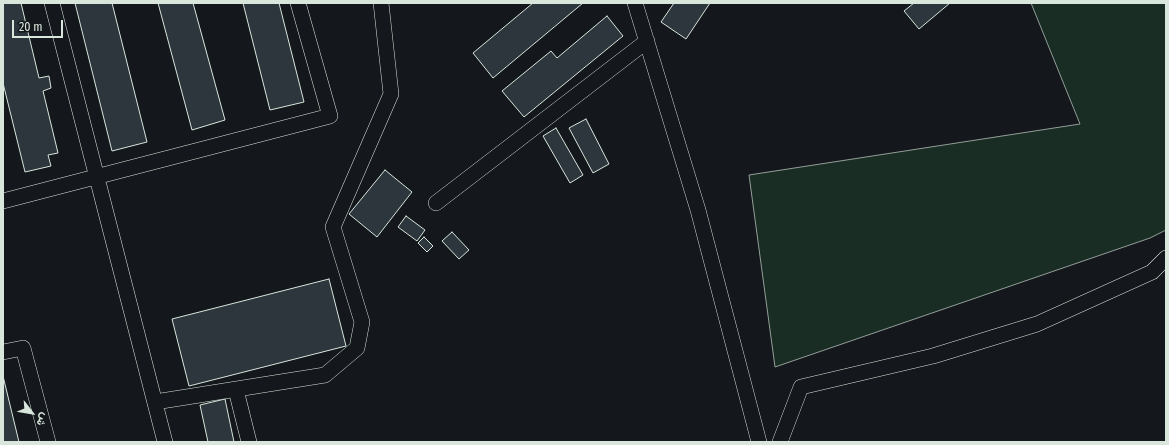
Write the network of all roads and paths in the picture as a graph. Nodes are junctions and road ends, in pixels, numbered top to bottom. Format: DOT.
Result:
graph roads {
  1 [pos="52,3"];
  2 [pos="298,3"];
  3 [pos="381,3"];
  4 [pos="635,3"];
  5 [pos="647,41"];
  6 [pos="97,178"];
  7 [pos="3,201"];
  8 [pos="436,204"];
  9 [pos="1166,258"];
  10 [pos="3,352"];
  11 [pos="236,390"];
  12 [pos="155,402"];
  13 [pos="48,442"];
  14 [pos="165,442"];
  15 [pos="249,442"];
  16 [pos="759,442"];
  17 [pos="780,442"];
  1 -- 6 [label="street"];
  2 -- 6 [label="street"];
  3 -- 11 [label="street"];
  4 -- 5 [label="street"];
  5 -- 8 [label="street"];
  5 -- 16 [label="street"];
  6 -- 7 [label="street"];
  6 -- 12 [label="street"];
  9 -- 17 [label="street"];
  10 -- 13 [label="street"];
  11 -- 12 [label="street"];
  11 -- 15 [label="street"];
  12 -- 14 [label="street"];
}
